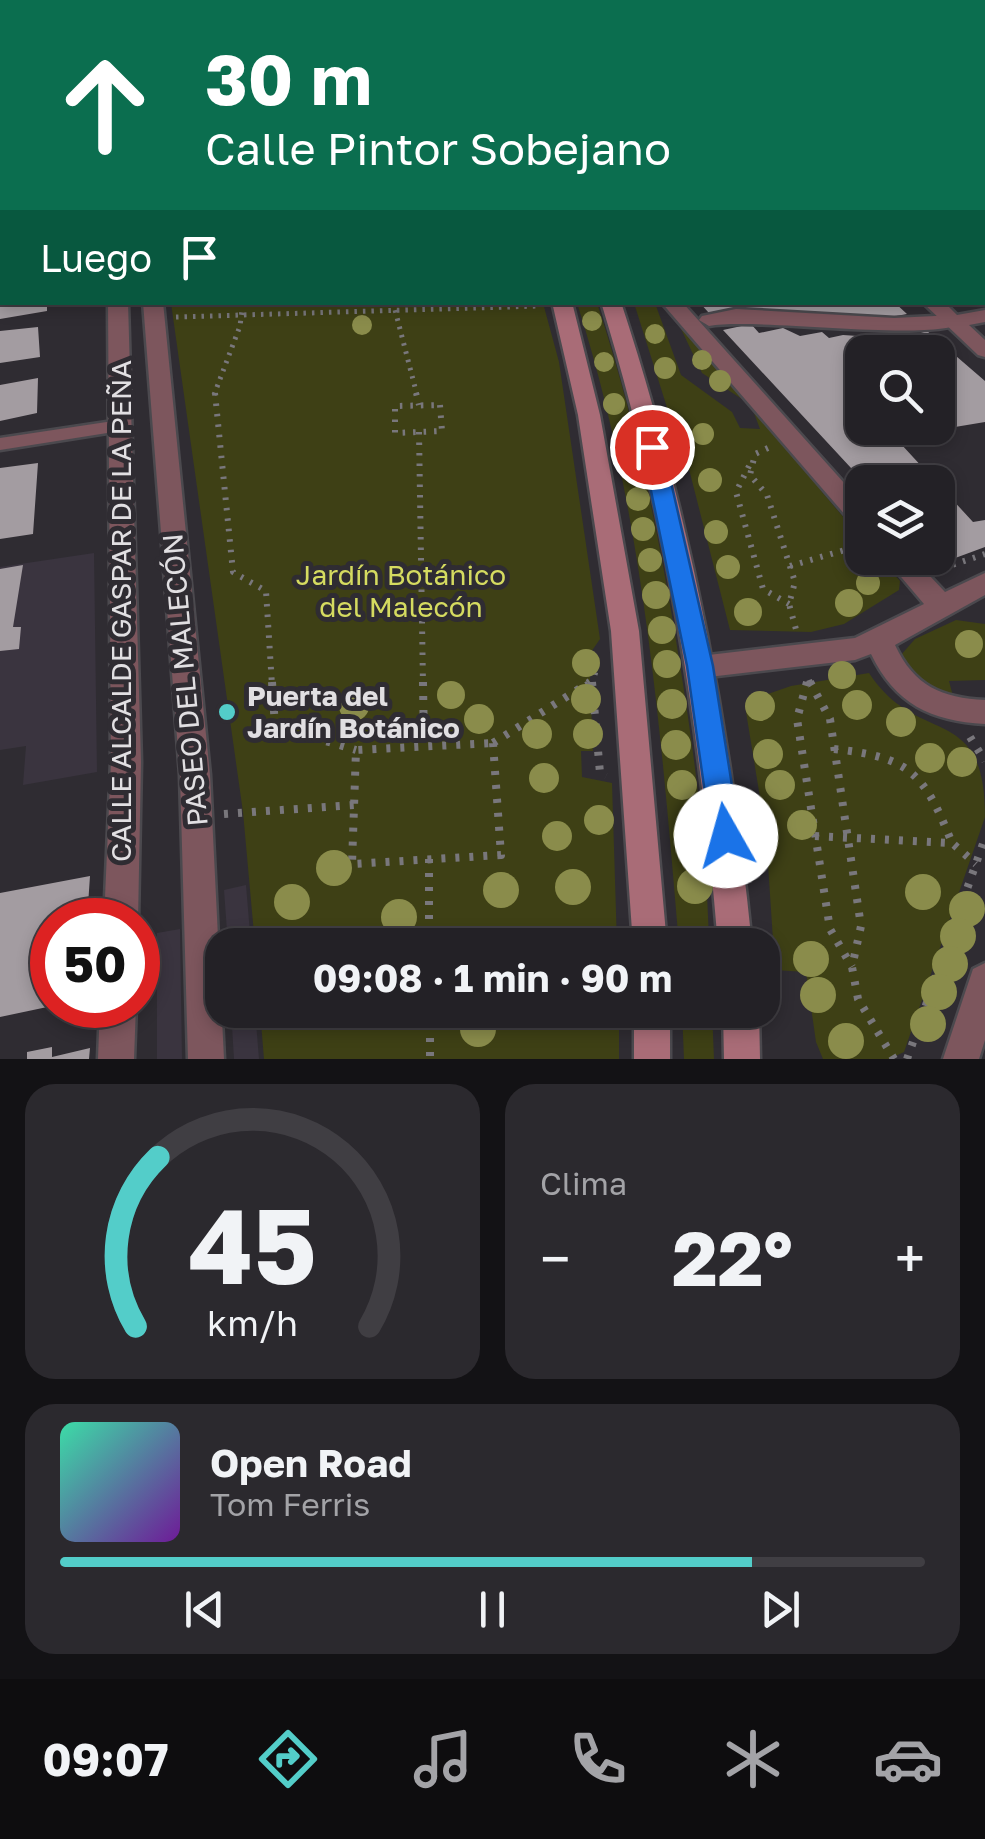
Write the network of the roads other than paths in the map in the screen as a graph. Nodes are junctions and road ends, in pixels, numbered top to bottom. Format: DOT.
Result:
graph roads {
  1 [pos="118,305"];
  2 [pos="153,305"];
  3 [pos="554,305"];
  4 [pos="611,305"];
  5 [pos="675,305"];
  6 [pos="936,305"];
  7 [pos="985,316"];
  8 [pos="710,320"];
  9 [pos="955,321"];
  10 [pos="985,351"];
  11 [pos="120,426"];
  12 [pos="0,444"];
  13 [pos="845,499"];
  14 [pos="914,575"];
  15 [pos="985,583"];
  16 [pos="940,604"];
  17 [pos="879,641"];
  18 [pos="700,666"];
  19 [pos="978,717"];
  20 [pos="122,898"];
  21 [pos="649,928"];
  22 [pos="733,928"];
  23 [pos="985,981"];
  24 [pos="117,1028"];
  25 [pos="652,1028"];
  26 [pos="741,1028"];
  27 [pos="116,1059"];
  28 [pos="206,1059"];
  29 [pos="652,1059"];
  30 [pos="742,1059"];
  31 [pos="961,1059"];
  1 -- 11 [label="street, CALLE ALCALDE GASPAR DE LA PEÑA"];
  2 -- 28 [label="street, PASEO DEL MALECÓN"];
  3 -- 21 [label="main road"];
  4 -- 18 [label="main road"];
  5 -- 13 [label="street"];
  6 -- 9 [label="street"];
  7 -- 9 [label="street"];
  8 -- 9 [label="street"];
  9 -- 10 [label="street"];
  11 -- 12 [label="lane"];
  11 -- 20 [label="street, CALLE ALCALDE GASPAR DE LA PEÑA"];
  14 -- 16 [label="street"];
  15 -- 16 [label="street"];
  16 -- 17 [label="street"];
  17 -- 18 [label="street"];
  17 -- 19 [label="street"];
  18 -- 22 [label="main road"];
  23 -- 31 [label="street"];
  24 -- 27 [label="street"];
  25 -- 29 [label="main road"];
  26 -- 30 [label="main road"];
}
